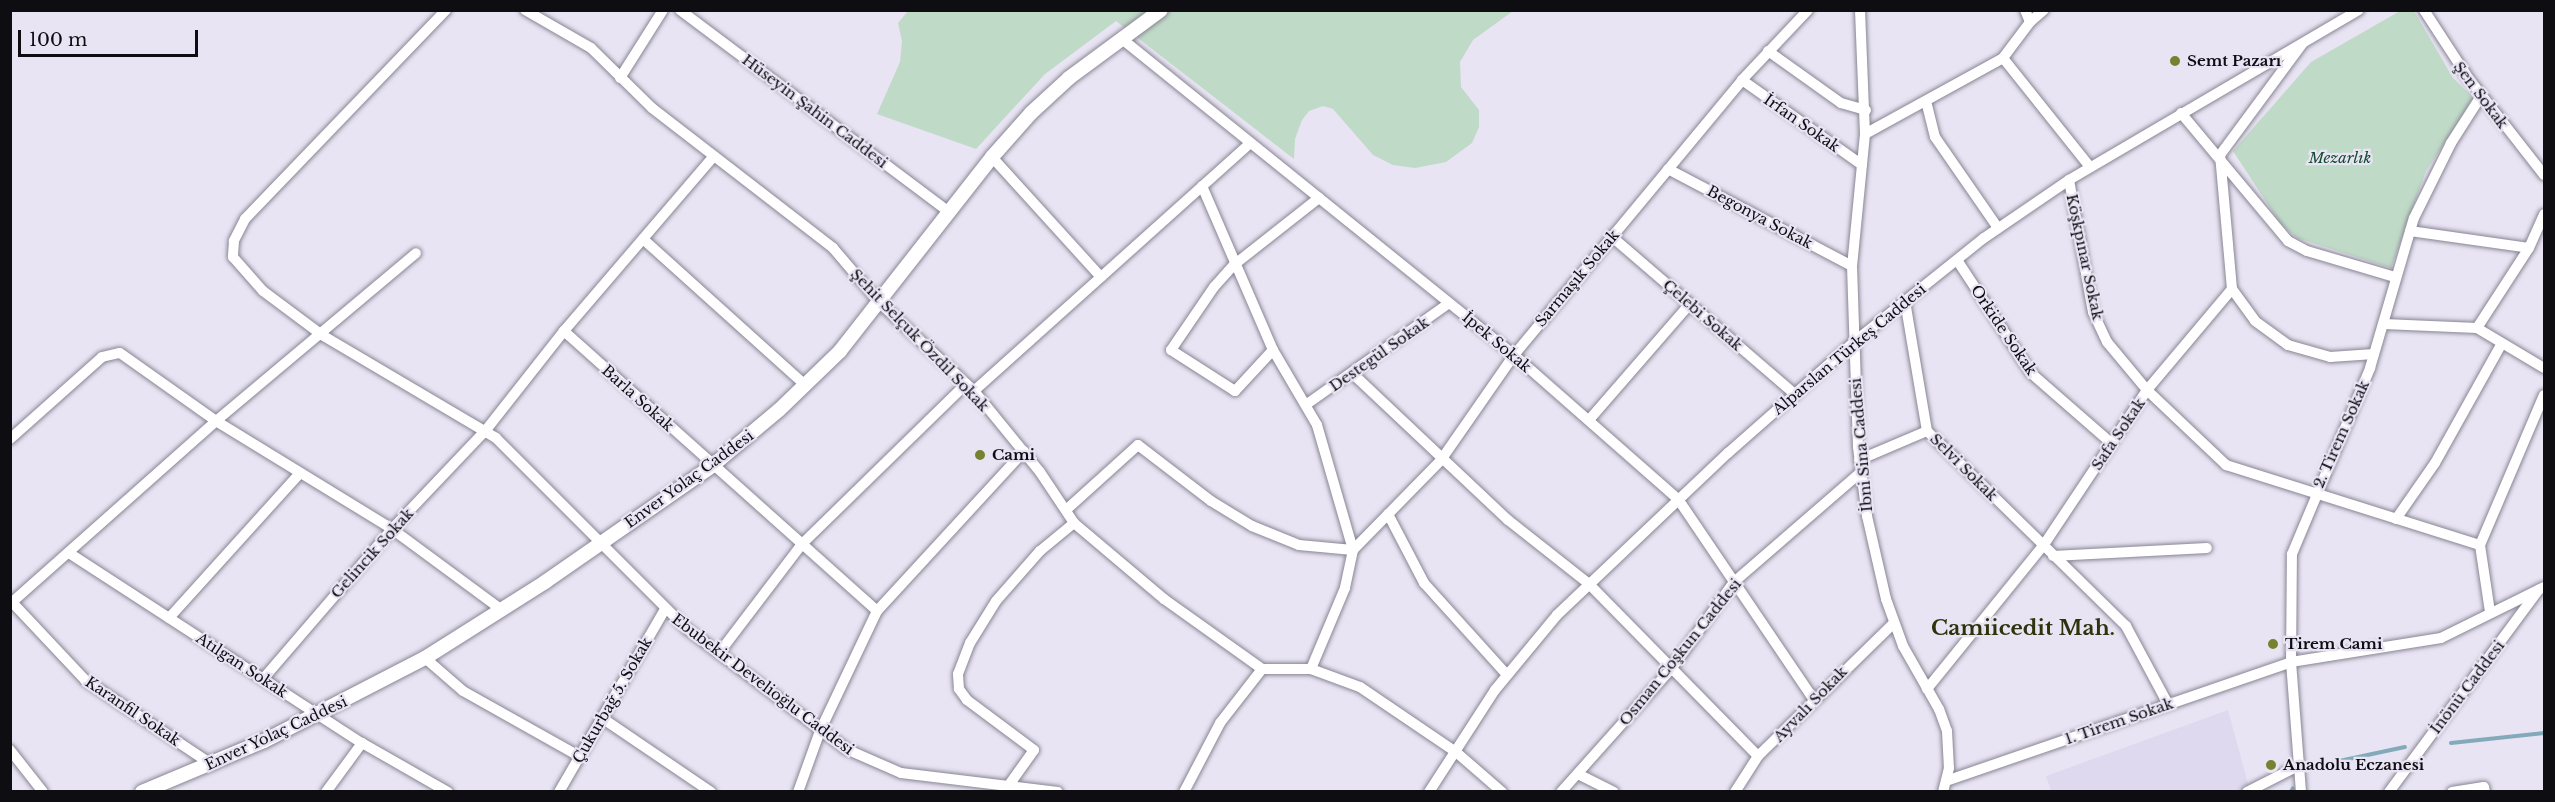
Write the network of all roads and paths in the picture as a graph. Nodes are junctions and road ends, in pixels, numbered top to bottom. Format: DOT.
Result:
graph roads {
  1 [pos="446,10"];
  2 [pos="525,10"];
  3 [pos="663,10"];
  4 [pos="681,10"];
  5 [pos="1161,10"];
  6 [pos="1808,10"];
  7 [pos="1860,10"];
  8 [pos="2025,10"];
  9 [pos="2044,10"];
  10 [pos="2359,10"];
  11 [pos="2424,10"];
  12 [pos="2030,22"];
  13 [pos="1122,39"];
  14 [pos="2305,39"];
  15 [pos="1768,51"];
  16 [pos="2003,58"];
  17 [pos="620,78"];
  18 [pos="1742,80"];
  19 [pos="2481,96"];
  20 [pos="1926,101"];
  21 [pos="1866,110"];
  22 [pos="2181,113"];
  23 [pos="1865,134"];
  24 [pos="1250,142"];
  25 [pos="2220,155"];
  26 [pos="714,156"];
  27 [pos="992,157"];
  28 [pos="1862,165"];
  29 [pos="2090,167"];
  30 [pos="1668,169"];
  31 [pos="2544,175"];
  32 [pos="2069,180"];
  33 [pos="1202,186"];
  34 [pos="1319,198"];
  35 [pos="949,212"];
  36 [pos="2544,214"];
  37 [pos="1998,228"];
  38 [pos="2410,231"];
  39 [pos="1611,237"];
  40 [pos="643,239"];
  41 [pos="2529,248"];
  42 [pos="416,253"];
  43 [pos="1957,260"];
  44 [pos="1236,264"];
  45 [pos="1852,266"];
  46 [pos="1101,277"];
  47 [pos="2395,277"];
  48 [pos="2232,289"];
  49 [pos="1905,301"];
  50 [pos="879,302"];
  51 [pos="1449,303"];
  52 [pos="1690,304"];
  53 [pos="2384,324"];
  54 [pos="2477,328"];
  55 [pos="564,331"];
  56 [pos="322,335"];
  57 [pos="1854,342"];
  58 [pos="2502,343"];
  59 [pos="1273,350"];
  60 [pos="1514,354"];
  61 [pos="2374,354"];
  62 [pos="2544,368"];
  63 [pos="1353,374"];
  64 [pos="805,385"];
  65 [pos="970,387"];
  66 [pos="2147,390"];
  67 [pos="1795,394"];
  68 [pos="2544,395"];
  69 [pos="1307,404"];
  70 [pos="1589,420"];
  71 [pos="216,421"];
  72 [pos="486,430"];
  73 [pos="1927,431"];
  74 [pos="10,439"];
  75 [pos="2111,443"];
  76 [pos="1024,451"];
  77 [pos="1441,460"];
  78 [pos="712,466"];
  79 [pos="1860,466"];
  80 [pos="299,474"];
  81 [pos="2314,494"];
  82 [pos="1678,500"];
  83 [pos="1066,510"];
  84 [pos="1388,514"];
  85 [pos="2396,519"];
  86 [pos="1074,523"];
  87 [pos="392,529"];
  88 [pos="600,544"];
  89 [pos="802,544"];
  90 [pos="2480,545"];
  91 [pos="2043,546"];
  92 [pos="2207,549"];
  93 [pos="1353,550"];
  94 [pos="69,553"];
  95 [pos="2053,556"];
  96 [pos="1734,582"];
  97 [pos="1589,584"];
  98 [pos="2544,585"];
  99 [pos="11,602"];
  100 [pos="665,609"];
  101 [pos="502,610"];
  102 [pos="877,611"];
  103 [pos="2490,612"];
  104 [pos="169,618"];
  105 [pos="1894,623"];
  106 [pos="719,653"];
  107 [pos="425,658"];
  108 [pos="2291,662"];
  109 [pos="1262,669"];
  110 [pos="1311,669"];
  111 [pos="1671,669"];
  112 [pos="1507,675"];
  113 [pos="263,679"];
  114 [pos="1927,689"];
  115 [pos="1814,700"];
  116 [pos="2168,705"];
  117 [pos="317,714"];
  118 [pos="602,718"];
  119 [pos="820,731"];
  120 [pos="362,743"];
  121 [pos="10,750"];
  122 [pos="1456,752"];
  123 [pos="579,756"];
  124 [pos="1758,756"];
  125 [pos="210,764"];
  126 [pos="2298,766"];
  127 [pos="1578,774"];
  128 [pos="1009,785"];
  129 [pos="1944,786"];
  130 [pos="1737,791"];
  131 [pos="43,792"];
  132 [pos="142,792"];
  133 [pos="326,792"];
  134 [pos="448,792"];
  135 [pos="559,792"];
  136 [pos="711,792"];
  137 [pos="798,792"];
  138 [pos="1058,792"];
  139 [pos="1184,792"];
  140 [pos="1429,792"];
  141 [pos="1502,792"];
  142 [pos="1561,792"];
  143 [pos="1614,792"];
  144 [pos="2247,792"];
  145 [pos="2301,792"];
  146 [pos="2389,792"];
  147 [pos="2452,792"];
  148 [pos="2485,792"];
  1 -- 56 [label="street, Ebubekir Develioğlu Caddesi"];
  2 -- 17 [label="street, Şehit Selçuk Özdil Sokak"];
  3 -- 17 [label="street"];
  4 -- 35 [label="street, Hüseyin Şahin Caddesi"];
  5 -- 13 [label="street, Enver Yolaç Caddesi"];
  6 -- 15 [label="street, Sarmaşık Sokak"];
  7 -- 21 [label="street, İbni Sina Caddesi"];
  8 -- 12 [label="street"];
  9 -- 12 [label="street"];
  10 -- 14 [label="street, Alparslan Türkeş Caddesi"];
  11 -- 19 [label="street, Şen Sokak"];
  12 -- 16 [label="street"];
  13 -- 24 [label="street, İpek Sokak"];
  13 -- 27 [label="street, Enver Yolaç Caddesi"];
  14 -- 22 [label="street, Alparslan Türkeş Caddesi"];
  14 -- 25 [label="street"];
  15 -- 18 [label="street, Sarmaşık Sokak"];
  15 -- 21 [label="street"];
  16 -- 20 [label="street"];
  16 -- 29 [label="street"];
  17 -- 26 [label="street, Şehit Selçuk Özdil Sokak"];
  18 -- 28 [label="street, İrfan Sokak"];
  18 -- 30 [label="street, Sarmaşık Sokak"];
  19 -- 31 [label="street, Şen Sokak"];
  19 -- 38 [label="street, 2. Tirem Sokak"];
  20 -- 23 [label="street"];
  20 -- 37 [label="street"];
  21 -- 23 [label="street, İbni Sina Caddesi"];
  22 -- 25 [label="street"];
  22 -- 29 [label="street, Alparslan Türkeş Caddesi"];
  23 -- 28 [label="street, İbni Sina Caddesi"];
  24 -- 33 [label="street"];
  24 -- 34 [label="street, İpek Sokak"];
  25 -- 47 [label="street"];
  25 -- 48 [label="street"];
  26 -- 40 [label="street, Gelincik Sokak"];
  26 -- 50 [label="street, Şehit Selçuk Özdil Sokak"];
  27 -- 35 [label="street, Enver Yolaç Caddesi"];
  27 -- 46 [label="street"];
  28 -- 45 [label="street, İbni Sina Caddesi"];
  29 -- 32 [label="street, Alparslan Türkeş Caddesi"];
  30 -- 39 [label="street, Sarmaşık Sokak"];
  30 -- 45 [label="street, Begonya Sokak"];
  32 -- 37 [label="street, Alparslan Türkeş Caddesi"];
  32 -- 66 [label="street, Köşkpınar Sokak"];
  33 -- 44 [label="street"];
  33 -- 46 [label="street"];
  34 -- 44 [label="street"];
  34 -- 51 [label="street, İpek Sokak"];
  35 -- 50 [label="street, Enver Yolaç Caddesi"];
  36 -- 41 [label="street"];
  37 -- 43 [label="street, Alparslan Türkeş Caddesi"];
  38 -- 41 [label="street"];
  38 -- 47 [label="street, 2. Tirem Sokak"];
  39 -- 52 [label="street, Çelebi Sokak"];
  39 -- 60 [label="street, Sarmaşık Sokak"];
  40 -- 55 [label="street, Gelincik Sokak"];
  40 -- 64 [label="street"];
  41 -- 54 [label="street"];
  42 -- 56 [label="street"];
  43 -- 49 [label="street, Alparslan Türkeş Caddesi"];
  43 -- 75 [label="street, Orkide Sokak"];
  44 -- 59 [label="street"];
  44 -- 59 [label="street"];
  45 -- 57 [label="street, İbni Sina Caddesi"];
  46 -- 65 [label="street"];
  47 -- 53 [label="street, 2. Tirem Sokak"];
  48 -- 61 [label="street"];
  48 -- 66 [label="street, Safa Sokak"];
  49 -- 57 [label="street, Alparslan Türkeş Caddesi"];
  49 -- 73 [label="street, Selvi Sokak"];
  50 -- 64 [label="street, Enver Yolaç Caddesi"];
  50 -- 65 [label="street, Şehit Selçuk Özdil Sokak"];
  51 -- 60 [label="street, İpek Sokak"];
  51 -- 63 [label="street, Destegül Sokak"];
  52 -- 67 [label="street, Çelebi Sokak"];
  52 -- 70 [label="street"];
  53 -- 54 [label="street"];
  53 -- 61 [label="street, 2. Tirem Sokak"];
  54 -- 58 [label="street"];
  55 -- 72 [label="street, Gelincik Sokak"];
  55 -- 78 [label="street, Barla Sokak"];
  56 -- 71 [label="street"];
  56 -- 72 [label="street, Ebubekir Develioğlu Caddesi"];
  57 -- 67 [label="street, Alparslan Türkeş Caddesi"];
  57 -- 79 [label="street, İbni Sina Caddesi"];
  58 -- 62 [label="street"];
  58 -- 85 [label="street"];
  59 -- 69 [label="street"];
  60 -- 70 [label="street, İpek Sokak"];
  60 -- 77 [label="street, Sarmaşık Sokak"];
  61 -- 81 [label="street, 2. Tirem Sokak"];
  63 -- 69 [label="street, Destegül Sokak"];
  63 -- 77 [label="street"];
  64 -- 78 [label="street, Enver Yolaç Caddesi"];
  65 -- 76 [label="street, Şehit Selçuk Özdil Sokak"];
  65 -- 89 [label="street"];
  66 -- 75 [label="street, Safa Sokak"];
  66 -- 81 [label="street, Köşkpınar Sokak"];
  67 -- 82 [label="street, Alparslan Türkeş Caddesi"];
  68 -- 90 [label="street"];
  69 -- 93 [label="street"];
  70 -- 82 [label="street, İpek Sokak"];
  71 -- 74 [label="street"];
  71 -- 80 [label="street"];
  71 -- 94 [label="street"];
  72 -- 87 [label="street, Gelincik Sokak"];
  72 -- 88 [label="street, Ebubekir Develioğlu Caddesi"];
  73 -- 79 [label="street, Osman Coşkun Caddesi"];
  73 -- 91 [label="street, Selvi Sokak"];
  75 -- 91 [label="street, Safa Sokak"];
  76 -- 83 [label="street, Şehit Selçuk Özdil Sokak"];
  76 -- 102 [label="street"];
  77 -- 84 [label="street, Sarmaşık Sokak"];
  77 -- 97 [label="street"];
  78 -- 88 [label="street, Enver Yolaç Caddesi"];
  78 -- 89 [label="street, Barla Sokak"];
  79 -- 96 [label="street, Osman Coşkun Caddesi"];
  79 -- 105 [label="street, İbni Sina Caddesi"];
  80 -- 87 [label="street"];
  80 -- 104 [label="street"];
  81 -- 85 [label="street, Köşkpınar Sokak"];
  81 -- 108 [label="street, 2. Tirem Sokak"];
  82 -- 96 [label="street, İpek Sokak"];
  82 -- 97 [label="street, Alparslan Türkeş Caddesi"];
  83 -- 86 [label="street, Şehit Selçuk Özdil Sokak"];
  83 -- 93 [label="street"];
  84 -- 93 [label="street, Sarmaşık Sokak"];
  84 -- 112 [label="street"];
  85 -- 90 [label="street, Köşkpınar Sokak"];
  86 -- 109 [label="street, Şehit Selçuk Özdil Sokak"];
  86 -- 128 [label="street"];
  87 -- 101 [label="street"];
  87 -- 113 [label="street, Gelincik Sokak"];
  88 -- 100 [label="street, Ebubekir Develioğlu Caddesi"];
  88 -- 101 [label="street, Enver Yolaç Caddesi"];
  89 -- 102 [label="street, Barla Sokak"];
  89 -- 106 [label="street"];
  90 -- 103 [label="street"];
  91 -- 95 [label="street, Selvi Sokak"];
  91 -- 114 [label="street, Safa Sokak"];
  92 -- 95 [label="street"];
  93 -- 110 [label="street"];
  94 -- 99 [label="street"];
  94 -- 104 [label="street, Atılgan Sokak"];
  95 -- 116 [label="street, Selvi Sokak"];
  96 -- 111 [label="street, Osman Coşkun Caddesi"];
  96 -- 115 [label="street, İpek Sokak"];
  97 -- 111 [label="street"];
  97 -- 112 [label="street, Alparslan Türkeş Caddesi"];
  98 -- 103 [label="street, 1. Tirem Sokak"];
  98 -- 146 [label="street, İnönü Caddesi"];
  99 -- 125 [label="street, Karanfil Sokak"];
  100 -- 106 [label="street, Ebubekir Develioğlu Caddesi"];
  100 -- 118 [label="street, Çukurbağ 5. Sokak"];
  101 -- 107 [label="street, Enver Yolaç Caddesi"];
  102 -- 119 [label="street"];
  103 -- 108 [label="street, 1. Tirem Sokak"];
  104 -- 113 [label="street, Atılgan Sokak"];
  105 -- 114 [label="street, İbni Sina Caddesi"];
  105 -- 115 [label="street, Ayvalı Sokak"];
  106 -- 119 [label="street, Ebubekir Develioğlu Caddesi"];
  107 -- 117 [label="street, Enver Yolaç Caddesi"];
  107 -- 123 [label="street"];
  108 -- 116 [label="street, 1. Tirem Sokak"];
  108 -- 126 [label="street, 2. Tirem Sokak"];
  109 -- 110 [label="street"];
  109 -- 139 [label="street"];
  110 -- 122 [label="street"];
  111 -- 124 [label="street"];
  111 -- 127 [label="street, Osman Coşkun Caddesi"];
  112 -- 122 [label="street, Alparslan Türkeş Caddesi"];
  113 -- 117 [label="street, Atılgan Sokak"];
  114 -- 129 [label="street, İbni Sina Caddesi"];
  115 -- 124 [label="street, Ayvalı Sokak"];
  116 -- 129 [label="street, 1. Tirem Sokak"];
  117 -- 120 [label="street, Atılgan Sokak"];
  117 -- 125 [label="street, Enver Yolaç Caddesi"];
  118 -- 123 [label="street, Çukurbağ 5. Sokak"];
  118 -- 136 [label="street"];
  119 -- 128 [label="street, Ebubekir Develioğlu Caddesi"];
  119 -- 137 [label="street"];
  120 -- 133 [label="street"];
  120 -- 134 [label="street, Atılgan Sokak"];
  121 -- 131 [label="street"];
  122 -- 140 [label="street, Alparslan Türkeş Caddesi"];
  122 -- 141 [label="street"];
  123 -- 135 [label="street, Çukurbağ 5. Sokak"];
  124 -- 130 [label="street, Ayvalı Sokak"];
  125 -- 132 [label="street, Enver Yolaç Caddesi"];
  126 -- 144 [label="street"];
  126 -- 145 [label="street, 2. Tirem Sokak"];
  127 -- 142 [label="street, Osman Coşkun Caddesi"];
  127 -- 143 [label="street"];
  128 -- 138 [label="street, Ebubekir Develioğlu Caddesi"];
  147 -- 148 [label="street"];
}
